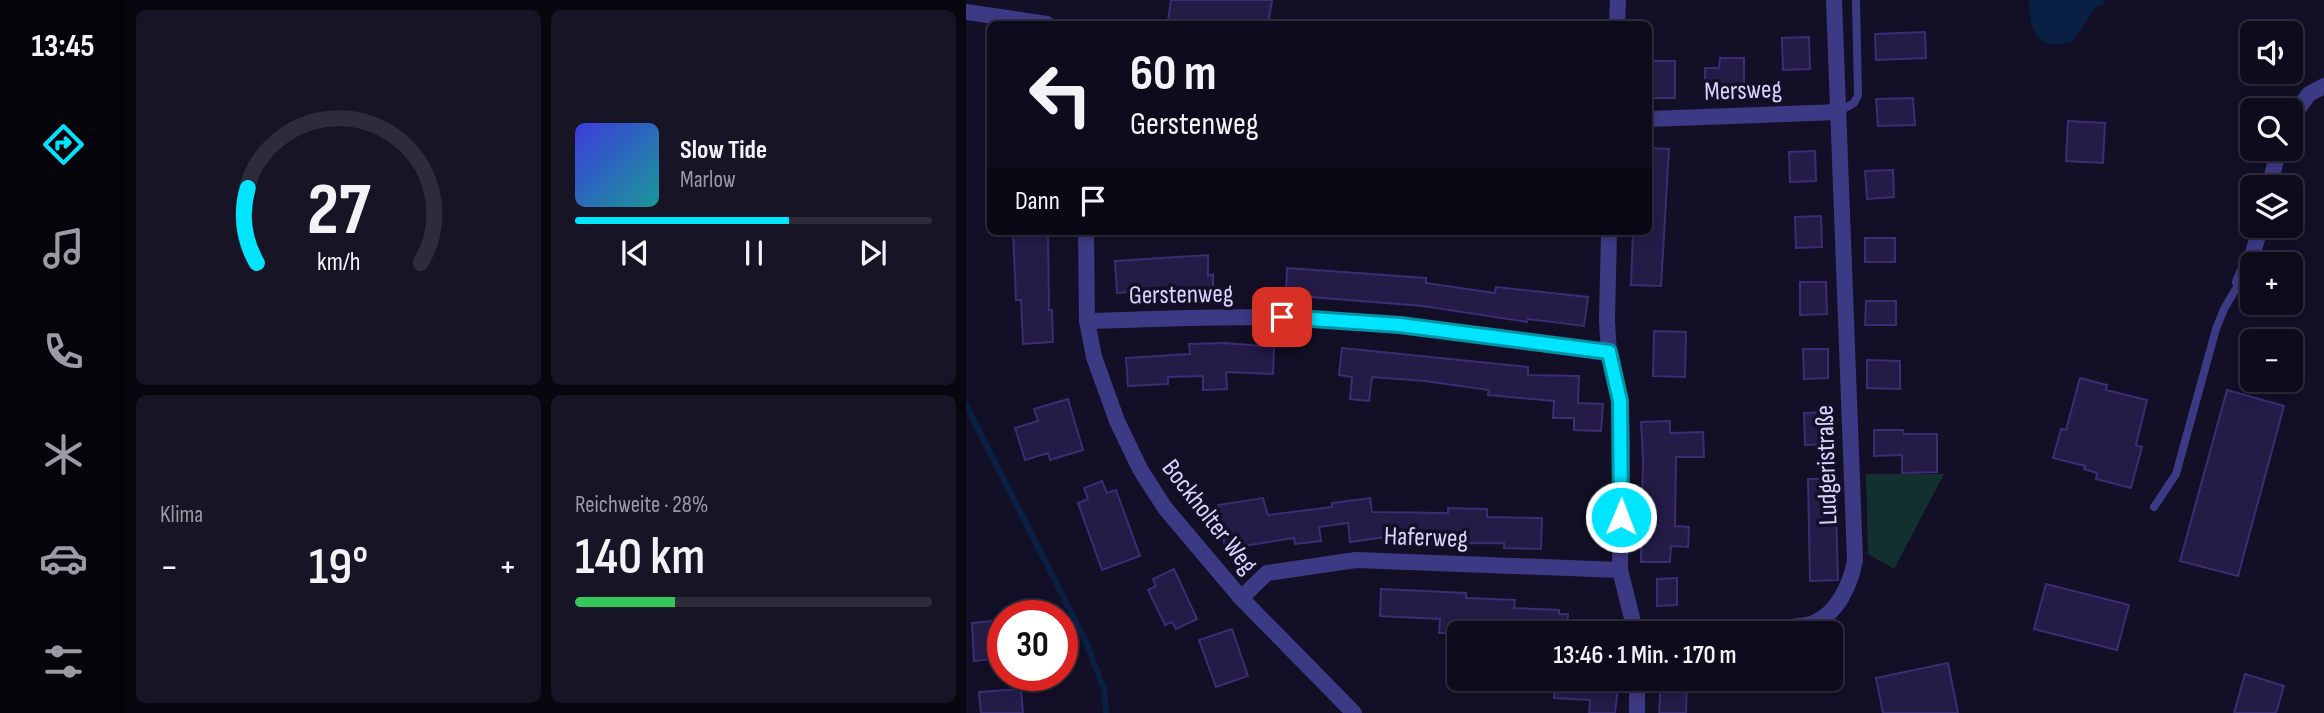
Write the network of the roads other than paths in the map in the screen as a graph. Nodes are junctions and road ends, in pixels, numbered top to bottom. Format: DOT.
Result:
graph roads {
  1 [pos="1618,0"];
  2 [pos="1834,0"];
  3 [pos="1856,0"];
  4 [pos="966,12"];
  5 [pos="1027,21"];
  6 [pos="1617,21"];
  7 [pos="2324,86"];
  8 [pos="2303,102"];
  9 [pos="1839,112"];
  10 [pos="1652,119"];
  11 [pos="1086,235"];
  12 [pos="1609,235"];
  13 [pos="2240,282"];
  14 [pos="1087,321"];
  15 [pos="1609,352"];
  16 [pos="2154,507"];
  17 [pos="1620,570"];
  18 [pos="1241,598"];
  19 [pos="1633,621"];
  20 [pos="1817,621"];
  21 [pos="1637,691"];
  22 [pos="1354,713"];
  23 [pos="1637,713"];
  1 -- 6 [label="street"];
  2 -- 9 [label="street"];
  3 -- 9 [label="lane"];
  4 -- 5 [label="street"];
  7 -- 8 [label="street"];
  9 -- 10 [label="street, Mersweg"];
  9 -- 20 [label="street, Ludgeristraße"];
  11 -- 14 [label="street, Bockholter Weg"];
  12 -- 15 [label="street"];
  13 -- 16 [label="lane"];
  14 -- 15 [label="street, Gerstenweg"];
  14 -- 18 [label="street, Bockholter Weg"];
  15 -- 17 [label="street"];
  17 -- 18 [label="street, Haferweg"];
  17 -- 19 [label="street"];
  18 -- 22 [label="street, Bockholter Weg"];
  21 -- 23 [label="street"];
}
